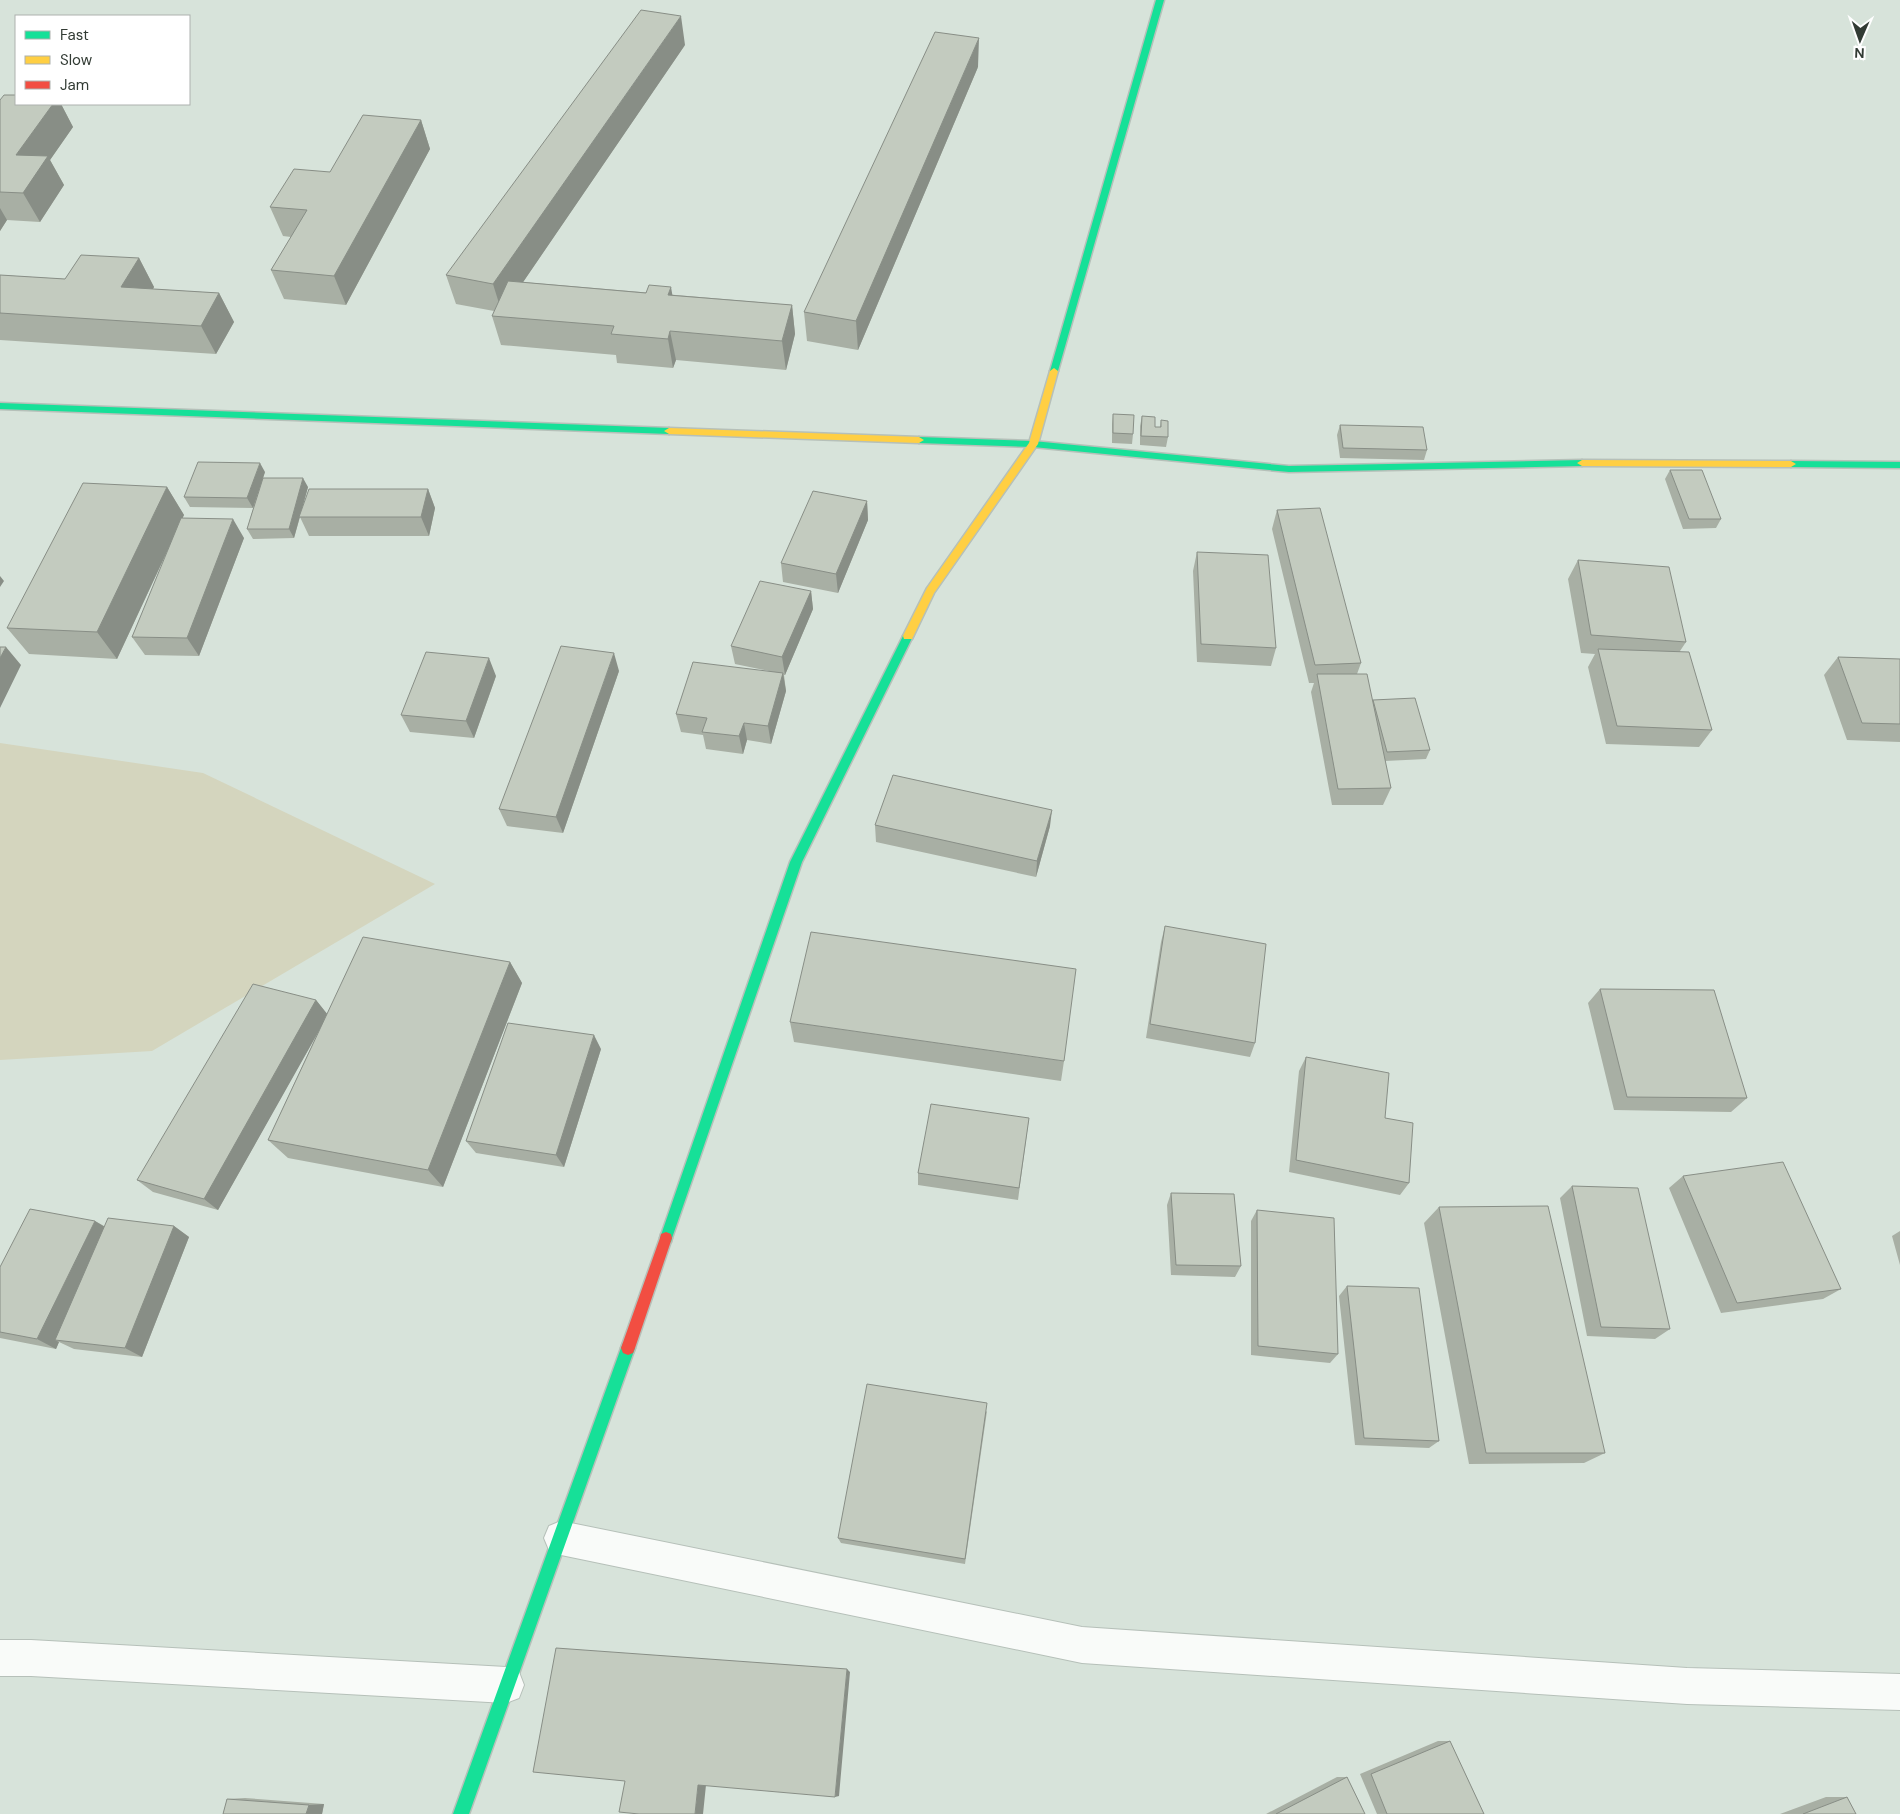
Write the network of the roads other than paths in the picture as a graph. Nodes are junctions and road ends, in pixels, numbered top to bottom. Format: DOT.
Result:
graph roads {
  1 [pos="1160,0"];
  2 [pos="0,406"];
  3 [pos="1033,444"];
  4 [pos="1900,465"];
  5 [pos="561,1538"];
  6 [pos="0,1658"];
  7 [pos="506,1685"];
  8 [pos="1900,1692"];
  9 [pos="461,1814"];
  1 -- 3 [label="street"];
  2 -- 3 [label="street"];
  3 -- 4 [label="street"];
  3 -- 5 [label="street"];
  5 -- 7 [label="street"];
  5 -- 8 [label="street"];
  6 -- 7 [label="street"];
  7 -- 9 [label="street"];
}
